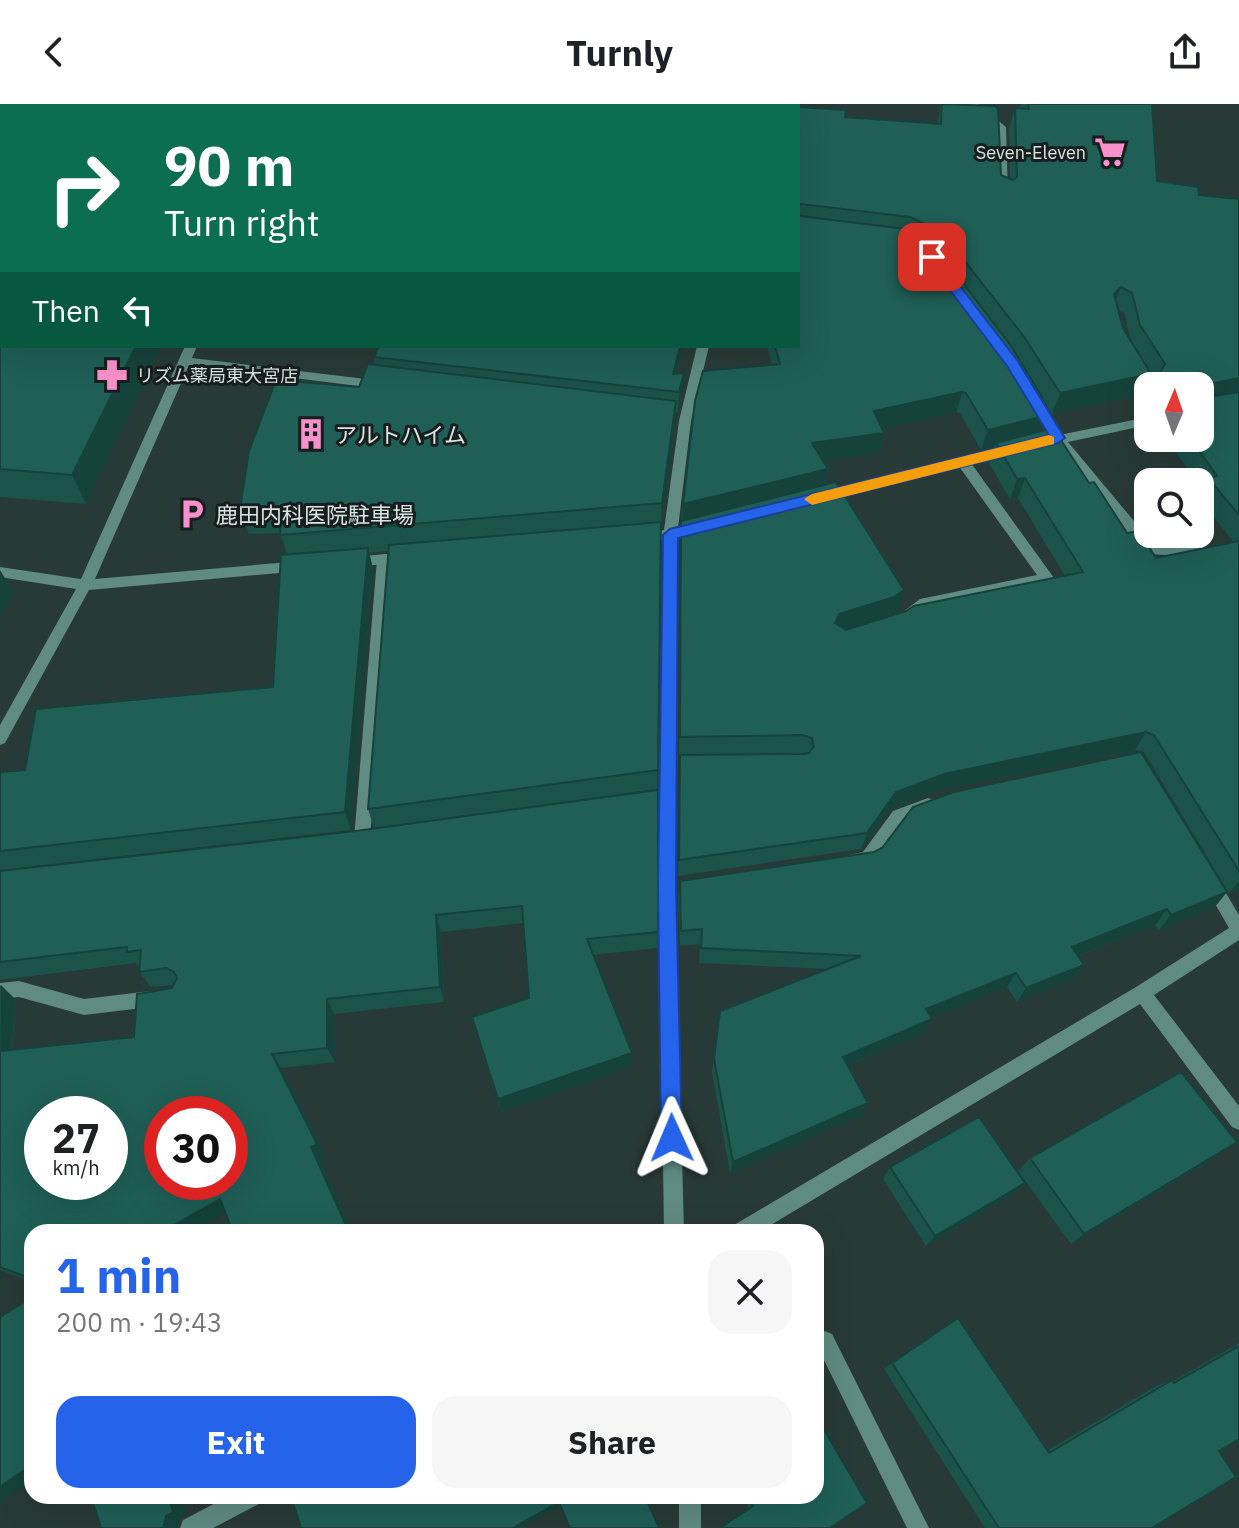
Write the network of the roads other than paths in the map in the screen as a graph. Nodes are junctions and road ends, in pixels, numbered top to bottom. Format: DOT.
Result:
graph roads {
  1 [pos="971,104"];
  2 [pos="1004,196"];
  3 [pos="190,348"];
  4 [pos="703,348"];
  5 [pos="185,361"];
  6 [pos="404,387"];
  7 [pos="1027,388"];
  8 [pos="669,419"];
  9 [pos="685,421"];
  10 [pos="1134,424"];
  11 [pos="1058,438"];
  12 [pos="963,462"];
  13 [pos="809,500"];
  14 [pos="717,523"];
  15 [pos="670,535"];
  16 [pos="623,539"];
  17 [pos="1239,553"];
  18 [pos="432,555"];
  19 [pos="384,559"];
  20 [pos="337,563"];
  21 [pos="321,564"];
  22 [pos="0,572"];
  23 [pos="85,585"];
  24 [pos="895,623"];
  25 [pos="0,739"];
  26 [pos="944,799"];
  27 [pos="362,839"];
  28 [pos="837,862"];
  29 [pos="1199,864"];
  30 [pos="1239,930"];
  31 [pos="0,991"];
  32 [pos="1142,993"];
  33 [pos="176,995"];
  34 [pos="1239,1121"];
  35 [pos="674,1224"];
  36 [pos="754,1224"];
  37 [pos="824,1342"];
  38 [pos="236,1504"];
  39 [pos="690,1504"];
  40 [pos="191,1528"];
  41 [pos="690,1528"];
  42 [pos="918,1528"];
  1 -- 2 [label="street"];
  3 -- 5 [label="street"];
  4 -- 9 [label="street"];
  5 -- 6 [label="street"];
  5 -- 23 [label="street"];
  7 -- 11 [label="street"];
  8 -- 9 [label="street"];
  9 -- 15 [label="street"];
  10 -- 11 [label="street"];
  11 -- 12 [label="street"];
  11 -- 17 [label="street"];
  12 -- 13 [label="street"];
  12 -- 24 [label="street"];
  14 -- 15 [label="street"];
  15 -- 16 [label="street"];
  15 -- 35 [label="street"];
  18 -- 19 [label="street"];
  19 -- 20 [label="street"];
  19 -- 27 [label="street"];
  21 -- 23 [label="street"];
  22 -- 23 [label="street"];
  23 -- 25 [label="street"];
  26 -- 28 [label="street"];
  29 -- 30 [label="street"];
  30 -- 32 [label="street"];
  31 -- 33 [label="street"];
  32 -- 34 [label="street"];
  32 -- 36 [label="street"];
  37 -- 42 [label="street"];
  38 -- 40 [label="street"];
  39 -- 41 [label="street"];
}
